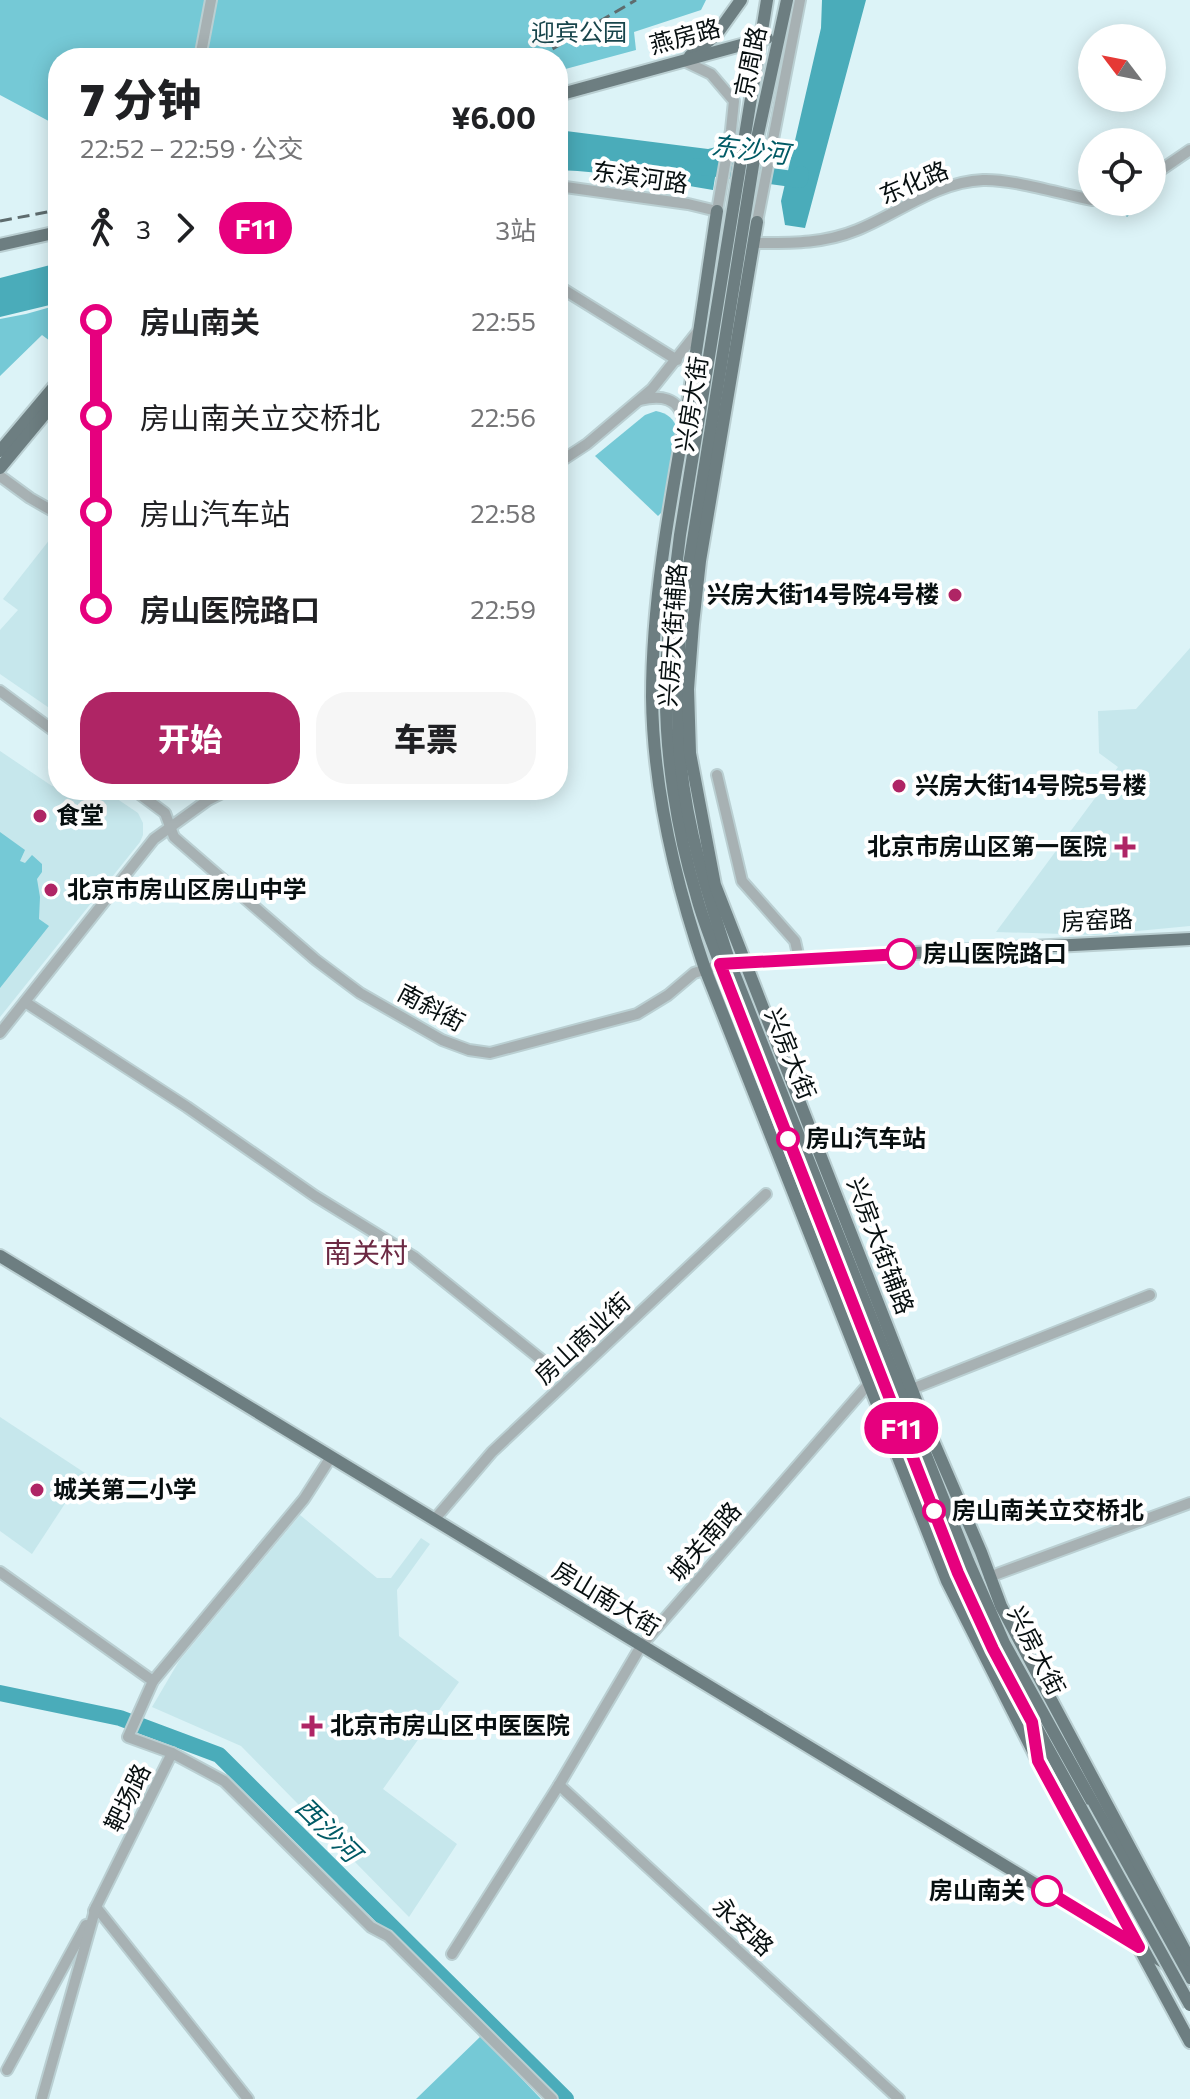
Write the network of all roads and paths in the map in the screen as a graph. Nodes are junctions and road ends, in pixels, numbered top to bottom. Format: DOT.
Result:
graph roads {
  1 [pos="211,0"];
  2 [pos="741,0"];
  3 [pos="767,0"];
  4 [pos="787,0"];
  5 [pos="800,0"];
  6 [pos="778,36"];
  7 [pos="760,40"];
  8 [pos="202,48"];
  9 [pos="684,61"];
  10 [pos="568,92"];
  11 [pos="734,101"];
  12 [pos="750,129"];
  13 [pos="1190,150"];
  14 [pos="1166,166"];
  15 [pos="568,187"];
  16 [pos="1078,197"];
  17 [pos="717,211"];
  18 [pos="744,220"];
  19 [pos="48,234"];
  20 [pos="754,243"];
  21 [pos="0,245"];
  22 [pos="720,286"];
  23 [pos="568,292"];
  24 [pos="699,330"];
  25 [pos="734,359"];
  26 [pos="677,360"];
  27 [pos="718,381"];
  28 [pos="48,394"];
  29 [pos="638,401"];
  30 [pos="48,410"];
  31 [pos="683,429"];
  32 [pos="0,451"];
  33 [pos="568,456"];
  34 [pos="0,468"];
  35 [pos="0,476"];
  36 [pos="48,508"];
  37 [pos="664,541"];
  38 [pos="672,597"];
  39 [pos="0,691"];
  40 [pos="48,727"];
  41 [pos="658,767"];
  42 [pos="717,775"];
  43 [pos="675,796"];
  44 [pos="147,800"];
  45 [pos="208,800"];
  46 [pos="170,827"];
  47 [pos="691,848"];
  48 [pos="711,865"];
  49 [pos="677,877"];
  50 [pos="1190,939"];
  51 [pos="799,959"];
  52 [pos="731,963"];
  53 [pos="705,969"];
  54 [pos="25,1002"];
  55 [pos="0,1033"];
  56 [pos="788,1077"];
  57 [pos="783,1097"];
  58 [pos="766,1194"];
  59 [pos="0,1256"];
  60 [pos="1150,1295"];
  61 [pos="548,1365"];
  62 [pos="879,1372"];
  63 [pos="869,1385"];
  64 [pos="912,1389"];
  65 [pos="331,1457"];
  66 [pos="943,1468"];
  67 [pos="943,1499"];
  68 [pos="1190,1503"];
  69 [pos="434,1520"];
  70 [pos="968,1561"];
  71 [pos="0,1572"];
  72 [pos="989,1577"];
  73 [pos="1001,1606"];
  74 [pos="641,1646"];
  75 [pos="153,1681"];
  76 [pos="1032,1722"];
  77 [pos="172,1753"];
  78 [pos="1038,1761"];
  79 [pos="559,1785"];
  80 [pos="1087,1806"];
  81 [pos="96,1907"];
  82 [pos="1139,1947"];
  83 [pos="452,1954"];
  84 [pos="1190,1960"];
  85 [pos="1190,1978"];
  86 [pos="1190,2005"];
  87 [pos="1190,2042"];
  88 [pos="7,2070"];
  89 [pos="42,2098"];
  90 [pos="248,2099"];
  91 [pos="552,2099"];
  92 [pos="899,2099"];
  1 -- 8 [label="street"];
  2 -- 9 [label="main road"];
  3 -- 7 [label="main road, 京周路"];
  4 -- 6 [label="main road, 京周路"];
  5 -- 18 [label="street"];
  6 -- 7 [label="main road, 燕房路"];
  6 -- 12 [label="main road, 京周路"];
  7 -- 9 [label="main road, 燕房路"];
  7 -- 12 [label="main road, 京周路"];
  9 -- 10 [label="main road, 燕房路"];
  9 -- 11 [label="street"];
  11 -- 12 [label="street"];
  11 -- 17 [label="street"];
  12 -- 18 [label="main road"];
  13 -- 14 [label="street"];
  15 -- 17 [label="street, 东滨河路"];
  16 -- 20 [label="street, 东化路"];
  17 -- 24 [label="main road, 兴房大街"];
  18 -- 20 [label="main road"];
  18 -- 22 [label="main road, 兴房大街"];
  18 -- 27 [label="main road, 兴房大街"];
  19 -- 21 [label="main road"];
  20 -- 25 [label="main road, 兴房大街辅路"];
  22 -- 24 [label="main road"];
  22 -- 38 [label="main road, 兴房大街"];
  23 -- 26 [label="street"];
  24 -- 26 [label="street"];
  24 -- 31 [label="main road, 兴房大街"];
  25 -- 27 [label="main road"];
  25 -- 48 [label="main road, 兴房大街辅路"];
  26 -- 29 [label="street"];
  27 -- 47 [label="main road, 兴房大街"];
  28 -- 32 [label="main road"];
  29 -- 31 [label="street"];
  29 -- 33 [label="street"];
  30 -- 34 [label="main road"];
  31 -- 37 [label="main road, 兴房大街"];
  35 -- 36 [label="street"];
  37 -- 38 [label="main road"];
  37 -- 41 [label="main road, 兴房大街"];
  38 -- 43 [label="main road, 兴房大街"];
  39 -- 40 [label="street"];
  41 -- 43 [label="main road"];
  41 -- 49 [label="main road, 兴房大街"];
  42 -- 51 [label="street"];
  43 -- 47 [label="main road, 兴房大街"];
  44 -- 46 [label="street, 南斜街"];
  45 -- 46 [label="street"];
  46 -- 53 [label="street, 南斜街"];
  46 -- 54 [label="street"];
  47 -- 48 [label="main road"];
  47 -- 49 [label="main road"];
  47 -- 52 [label="main road, 兴房大街"];
  48 -- 52 [label="main road, 兴房大街辅路"];
  49 -- 53 [label="main road, 兴房大街"];
  50 -- 51 [label="main road, 房窑路"];
  51 -- 52 [label="main road, 房窑路"];
  52 -- 53 [label="street, 南斜街"];
  52 -- 56 [label="main road, 兴房大街辅路"];
  52 -- 57 [label="main road, 兴房大街"];
  52 -- 62 [label="main road, 兴房大街"];
  53 -- 63 [label="main road, 兴房大街"];
  54 -- 55 [label="street"];
  54 -- 61 [label="street"];
  56 -- 57 [label="main road"];
  56 -- 64 [label="main road, 兴房大街辅路"];
  57 -- 67 [label="main road, 兴房大街"];
  58 -- 69 [label="street, 房山商业街"];
  59 -- 65 [label="main road, 房山南大街"];
  60 -- 64 [label="street"];
  62 -- 63 [label="street, 城关南路"];
  62 -- 76 [label="main road, 兴房大街"];
  63 -- 74 [label="street, 城关南路"];
  63 -- 78 [label="main road, 兴房大街"];
  64 -- 66 [label="main road, 兴房大街辅路"];
  65 -- 69 [label="main road, 房山南大街"];
  65 -- 75 [label="street, 靶场路"];
  66 -- 67 [label="main road"];
  66 -- 72 [label="main road, 兴房大街辅路"];
  67 -- 70 [label="main road, 兴房大街"];
  68 -- 72 [label="street"];
  69 -- 74 [label="main road, 房山南大街"];
  70 -- 73 [label="main road"];
  70 -- 80 [label="main road, 兴房大街"];
  71 -- 75 [label="street"];
  72 -- 73 [label="main road, 兴房大街辅路"];
  73 -- 84 [label="main road, 兴房大街辅路"];
  74 -- 79 [label="street, 城关南路"];
  74 -- 82 [label="main road, 房山南大街"];
  75 -- 77 [label="street, 靶场路"];
  76 -- 78 [label="main road, 兴房大街"];
  76 -- 80 [label="main road, 兴房大街"];
  77 -- 81 [label="street, 靶场路"];
  77 -- 91 [label="street"];
  78 -- 82 [label="main road, 兴房大街"];
  79 -- 83 [label="street, 城关南路"];
  79 -- 92 [label="street, 永安路"];
  80 -- 85 [label="main road, 兴房大街"];
  80 -- 86 [label="main road, 兴房大街, bridge"];
  81 -- 88 [label="street"];
  81 -- 89 [label="street, 靶场路"];
  81 -- 90 [label="street"];
  82 -- 85 [label="main road, 房山南大街"];
  82 -- 87 [label="main road, 兴房大街"];
}
